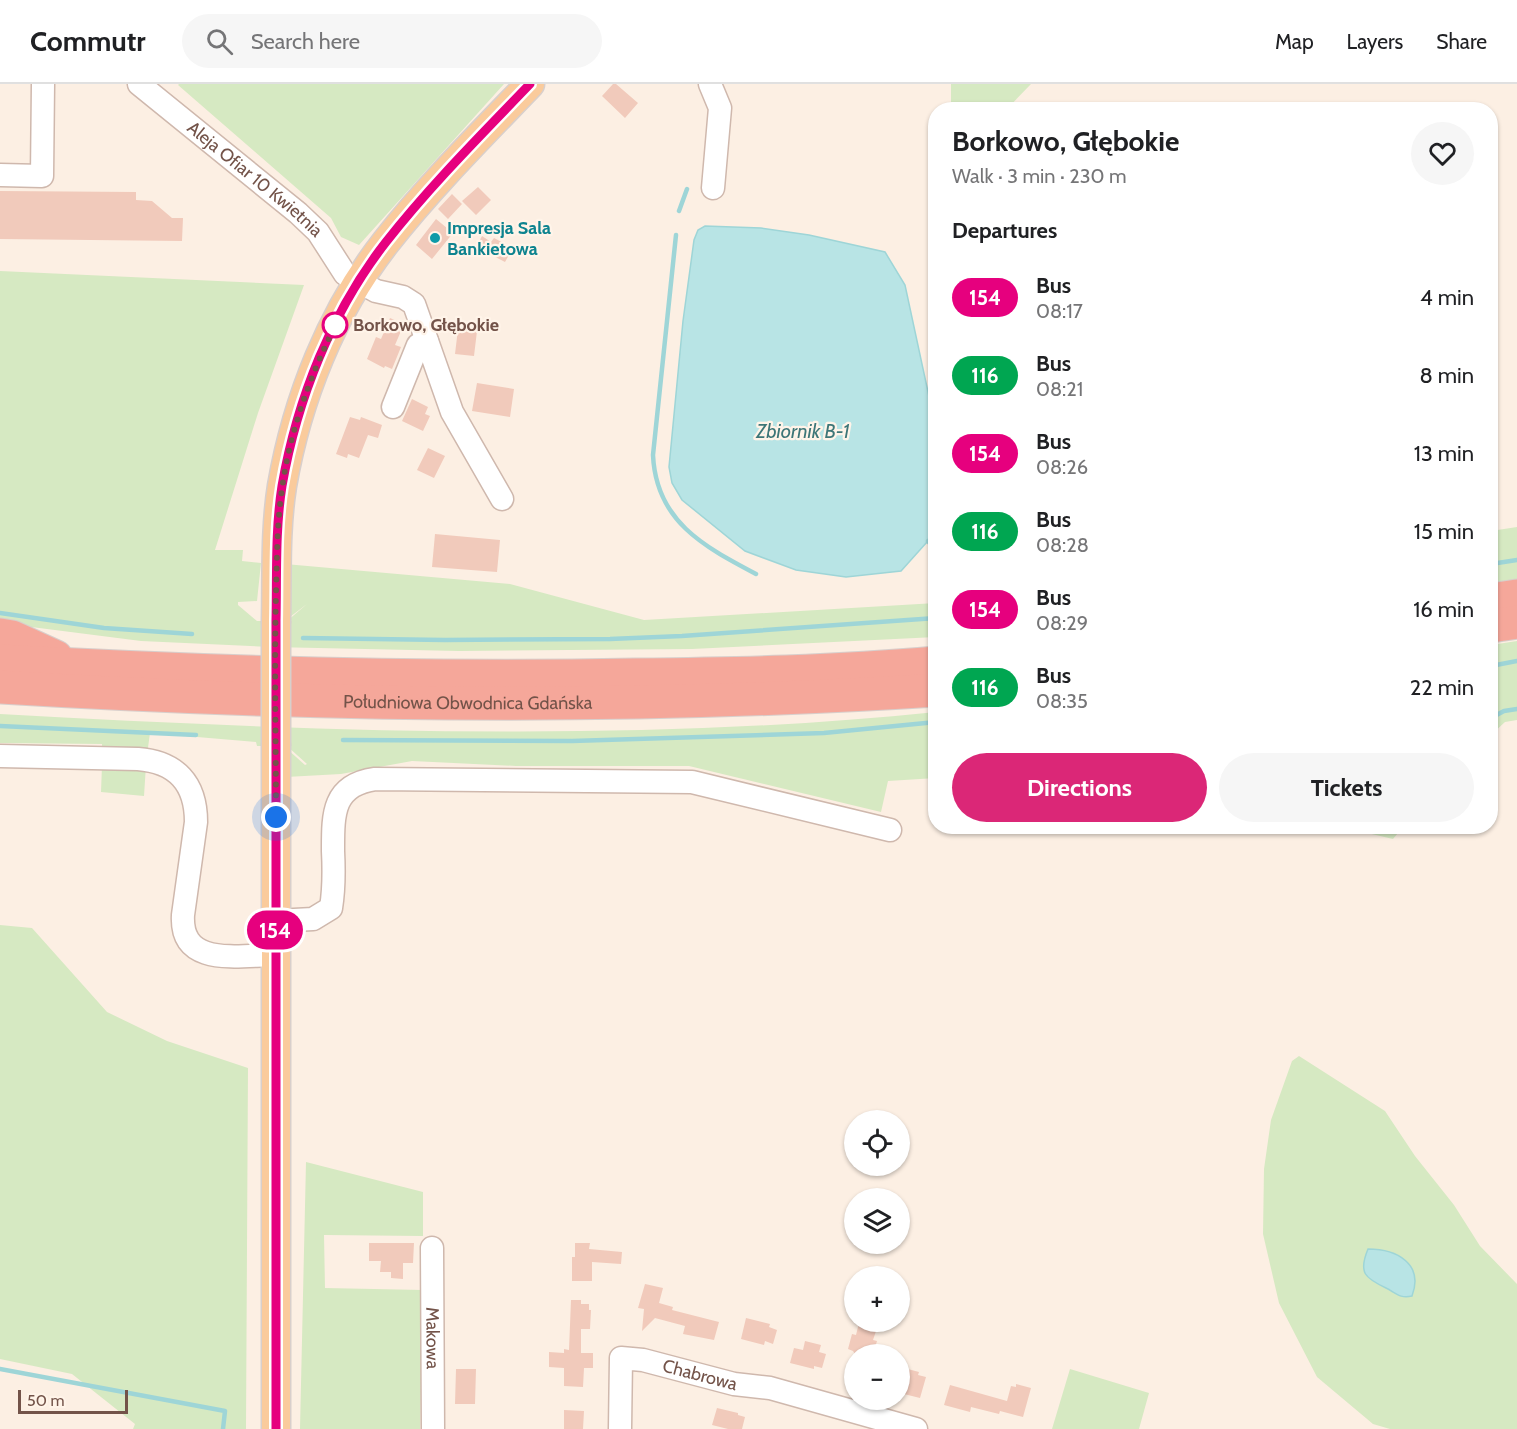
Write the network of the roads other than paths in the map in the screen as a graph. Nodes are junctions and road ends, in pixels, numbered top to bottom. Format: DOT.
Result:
graph roads {
  1 [pos="44,84"];
  2 [pos="530,84"];
  3 [pos="710,84"];
  4 [pos="152,88"];
  5 [pos="0,175"];
  6 [pos="713,188"];
  7 [pos="360,282"];
  8 [pos="427,341"];
  9 [pos="393,407"];
  10 [pos="502,499"];
  11 [pos="1517,596"];
  12 [pos="1498,599"];
  13 [pos="1517,622"];
  14 [pos="1498,625"];
  15 [pos="0,635"];
  16 [pos="0,661"];
  17 [pos="928,663"];
  18 [pos="74,665"];
  19 [pos="0,687"];
  20 [pos="928,690"];
  21 [pos="0,756"];
  22 [pos="890,830"];
  23 [pos="275,921"];
  24 [pos="275,955"];
  25 [pos="432,1248"];
  26 [pos="845,1419"];
  27 [pos="276,1429"];
  28 [pos="433,1429"];
  29 [pos="620,1429"];
  30 [pos="916,1429"];
  1 -- 5 [label="street"];
  2 -- 7 [label="main road"];
  3 -- 6 [label="street"];
  4 -- 7 [label="street, Aleja Ofiar 10 Kwietnia"];
  7 -- 8 [label="street, Aleja Ofiar 10 Kwietnia"];
  7 -- 23 [label="main road, bridge"];
  8 -- 9 [label="street"];
  8 -- 10 [label="street, Aleja Ofiar 10 Kwietnia"];
  11 -- 12 [label="highway"];
  13 -- 14 [label="highway"];
  15 -- 18 [label="highway"];
  16 -- 18 [label="highway, Południowa Obwodnica Gdańska"];
  17 -- 18 [label="highway, Południowa Obwodnica Gdańska"];
  19 -- 20 [label="highway, Południowa Obwodnica Gdańska"];
  21 -- 24 [label="street"];
  22 -- 23 [label="street"];
  23 -- 24 [label="main road"];
  24 -- 27 [label="main road"];
  25 -- 28 [label="street, Makowa"];
  26 -- 29 [label="street, Chabrowa"];
  26 -- 30 [label="street, Chabrowa"];
}
